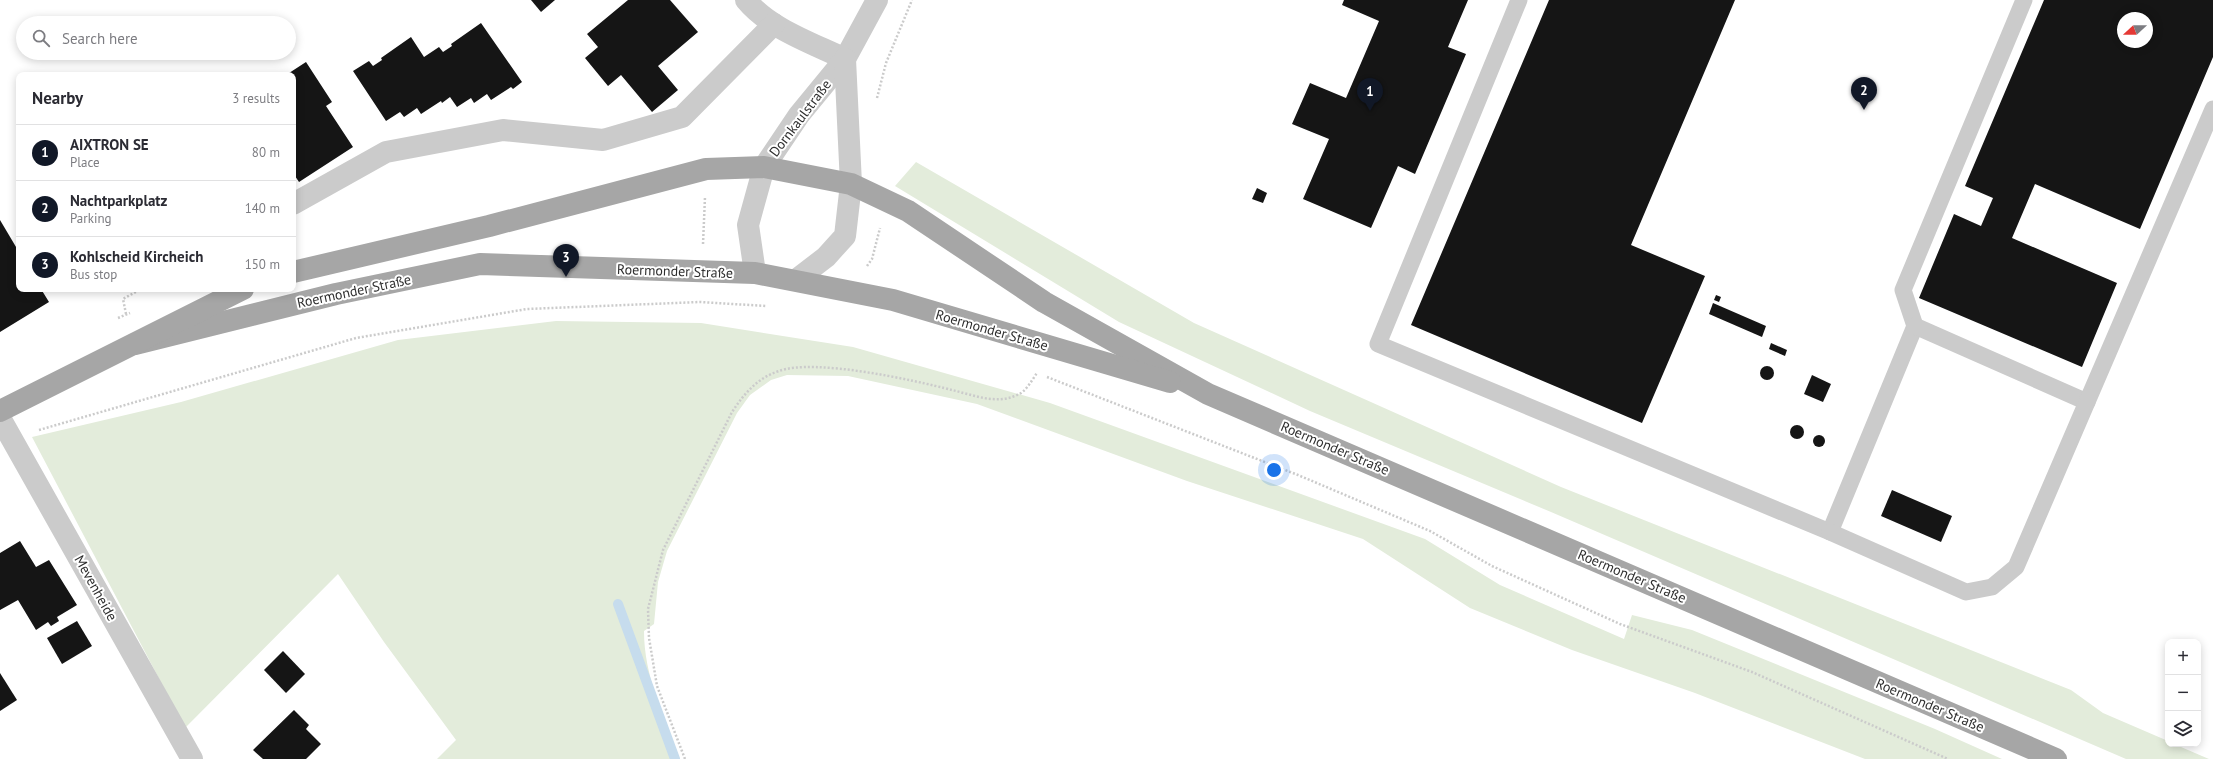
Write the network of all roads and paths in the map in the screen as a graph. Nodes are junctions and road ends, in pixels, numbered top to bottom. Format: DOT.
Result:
graph roads {
  1 [pos="746,0"];
  2 [pos="877,0"];
  3 [pos="912,0"];
  4 [pos="1519,0"];
  5 [pos="2024,0"];
  6 [pos="774,24"];
  7 [pos="845,59"];
  8 [pos="876,104"];
  9 [pos="2213,109"];
  10 [pos="764,166"];
  11 [pos="706,169"];
  12 [pos="852,184"];
  13 [pos="296,202"];
  14 [pos="296,271"];
  15 [pos="702,272"];
  16 [pos="755,273"];
  17 [pos="796,280"];
  18 [pos="136,292"];
  19 [pos="237,292"];
  20 [pos="700,302"];
  21 [pos="770,306"];
  22 [pos="126,314"];
  23 [pos="1915,326"];
  24 [pos="135,344"];
  25 [pos="1208,394"];
  26 [pos="2087,402"];
  27 [pos="0,411"];
  28 [pos="0,418"];
  29 [pos="12,438"];
  30 [pos="1830,532"];
  31 [pos="192,759"];
  32 [pos="685,759"];
  33 [pos="1948,759"];
  34 [pos="2056,759"];
  1 -- 6 [label="street"];
  2 -- 7 [label="street, Dornkaulstraße"];
  3 -- 8 [label="path"];
  4 -- 30 [label="lane"];
  5 -- 23 [label="lane"];
  6 -- 7 [label="street"];
  6 -- 13 [label="street"];
  7 -- 10 [label="street, Dornkaulstraße"];
  7 -- 12 [label="street, Dornkaulstraße"];
  9 -- 26 [label="lane"];
  10 -- 11 [label="main road, Roermonder Straße"];
  10 -- 12 [label="main road, Roermonder Straße"];
  10 -- 16 [label="street, Dornkaulstraße"];
  11 -- 14 [label="main road, Roermonder Straße"];
  11 -- 15 [label="path"];
  12 -- 17 [label="street, Dornkaulstraße"];
  12 -- 25 [label="main road, Roermonder Straße"];
  15 -- 16 [label="main road, Roermonder Straße"];
  15 -- 20 [label="path"];
  15 -- 24 [label="main road, Roermonder Straße"];
  16 -- 17 [label="main road, Roermonder Straße"];
  17 -- 25 [label="main road, Roermonder Straße"];
  18 -- 22 [label="path"];
  19 -- 24 [label="main road, Roermonder Straße"];
  20 -- 21 [label="path"];
  20 -- 29 [label="path"];
  23 -- 26 [label="lane"];
  23 -- 30 [label="lane"];
  24 -- 27 [label="main road, Roermonder Straße"];
  25 -- 34 [label="main road, Roermonder Straße"];
  26 -- 30 [label="lane"];
  28 -- 29 [label="street, Mevenheide"];
  29 -- 31 [label="street, Mevenheide"];
  32 -- 33 [label="path"];
}
